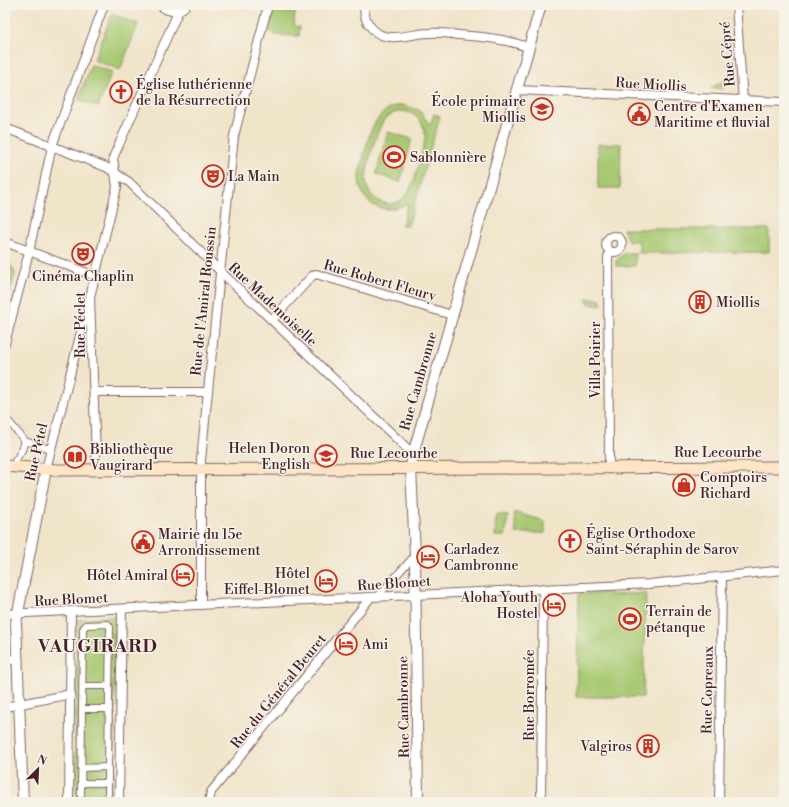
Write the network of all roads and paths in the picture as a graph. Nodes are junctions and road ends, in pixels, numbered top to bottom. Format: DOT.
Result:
graph roads {
  1 [pos="104,5"];
  2 [pos="160,5"];
  3 [pos="268,5"];
  4 [pos="365,5"];
  5 [pos="541,5"];
  6 [pos="736,5"];
  7 [pos="183,8"];
  8 [pos="528,47"];
  9 [pos="516,90"];
  10 [pos="744,101"];
  11 [pos="784,102"];
  12 [pos="5,128"];
  13 [pos="52,146"];
  14 [pos="116,172"];
  15 [pos="5,242"];
  16 [pos="610,251"];
  17 [pos="29,252"];
  18 [pos="220,271"];
  19 [pos="95,276"];
  20 [pos="90,297"];
  21 [pos="452,315"];
  22 [pos="272,320"];
  23 [pos="5,343"];
  24 [pos="94,392"];
  25 [pos="206,392"];
  26 [pos="5,417"];
  27 [pos="25,441"];
  28 [pos="50,449"];
  29 [pos="413,454"];
  30 [pos="96,457"];
  31 [pos="8,466"];
  32 [pos="784,467"];
  33 [pos="411,468"];
  34 [pos="46,469"];
  35 [pos="200,469"];
  36 [pos="608,469"];
  37 [pos="415,555"];
  38 [pos="784,570"];
  39 [pos="722,578"];
  40 [pos="543,588"];
  41 [pos="415,594"];
  42 [pos="374,597"];
  43 [pos="201,605"];
  44 [pos="122,609"];
  45 [pos="97,610"];
  46 [pos="71,612"];
  47 [pos="5,614"];
  48 [pos="17,614"];
  49 [pos="97,625"];
  50 [pos="5,660"];
  51 [pos="18,660"];
  52 [pos="83,686"];
  53 [pos="109,686"];
  54 [pos="77,698"];
  55 [pos="19,704"];
  56 [pos="5,707"];
  57 [pos="83,709"];
  58 [pos="109,709"];
  59 [pos="108,767"];
  60 [pos="81,768"];
  61 [pos="81,783"];
  62 [pos="108,783"];
  63 [pos="108,794"];
  64 [pos="80,796"];
  65 [pos="23,802"];
  66 [pos="69,802"];
  67 [pos="119,802"];
  68 [pos="209,802"];
  69 [pos="418,802"];
  70 [pos="541,802"];
  71 [pos="719,802"];
  1 -- 13 [label="street"];
  2 -- 7 [label="street"];
  3 -- 18 [label="street, Rue de l'Amiral Roussin"];
  4 -- 8 [label="street"];
  5 -- 8 [label="street, Rue Cambronne"];
  6 -- 10 [label="street, Rue Cépré"];
  7 -- 14 [label="street, Rue Péclet"];
  8 -- 9 [label="street, Rue Cambronne"];
  9 -- 10 [label="street, Rue Miollis"];
  9 -- 21 [label="street, Rue Cambronne"];
  10 -- 11 [label="street, Rue Miollis"];
  12 -- 13 [label="street, Rue Mademoiselle"];
  13 -- 14 [label="street, Rue Mademoiselle"];
  13 -- 17 [label="street"];
  14 -- 18 [label="street, Rue Mademoiselle"];
  14 -- 19 [label="street, Rue Péclet"];
  15 -- 17 [label="street"];
  16 -- 36 [label="street, Villa Poirier"];
  17 -- 19 [label="street"];
  17 -- 23 [label="street"];
  18 -- 22 [label="street, Rue Mademoiselle"];
  18 -- 25 [label="street, Rue de l'Amiral Roussin"];
  19 -- 20 [label="street, Rue Péclet"];
  20 -- 24 [label="street, Rue Péclet"];
  20 -- 28 [label="street, Rue Pétel"];
  21 -- 22 [label="street, Rue Robert Fleury"];
  21 -- 29 [label="street, Rue Cambronne"];
  22 -- 29 [label="street, Rue Mademoiselle"];
  24 -- 25 [label="street"];
  24 -- 30 [label="street, Rue Péclet"];
  25 -- 35 [label="street, Rue de l'Amiral Roussin"];
  26 -- 27 [label="street"];
  27 -- 28 [label="street"];
  27 -- 31 [label="street"];
  28 -- 34 [label="street, Rue Pétel"];
  29 -- 33 [label="street, Rue Cambronne"];
  31 -- 34 [label="main road, Rue Lecourbe"];
  32 -- 36 [label="main road, Rue Lecourbe"];
  33 -- 35 [label="main road, Rue Lecourbe"];
  33 -- 36 [label="main road, Rue Lecourbe"];
  33 -- 37 [label="street, Rue Cambronne"];
  34 -- 35 [label="main road, Rue Lecourbe"];
  34 -- 48 [label="street, Rue Pétel"];
  35 -- 43 [label="street, Rue de l'Amiral Roussin"];
  37 -- 41 [label="street, Rue Cambronne"];
  37 -- 42 [label="street"];
  38 -- 39 [label="street, Rue Blomet"];
  39 -- 40 [label="street, Rue Blomet"];
  39 -- 71 [label="street, Rue Copreaux"];
  40 -- 41 [label="street, Rue Blomet"];
  40 -- 70 [label="street, Rue Borromée"];
  41 -- 42 [label="street, Rue Blomet"];
  41 -- 69 [label="street, Rue Cambronne"];
  42 -- 43 [label="street, Rue Blomet"];
  42 -- 68 [label="street, Rue du Général Beuret"];
  43 -- 44 [label="street, Rue Blomet"];
  44 -- 45 [label="street, Rue Blomet"];
  44 -- 67 [label="street"];
  45 -- 46 [label="street, Rue Blomet"];
  45 -- 49 [label="street"];
  46 -- 48 [label="street, Rue Blomet"];
  46 -- 54 [label="street"];
  47 -- 48 [label="street, Rue Blomet"];
  48 -- 51 [label="street, Rue Pétel"];
  49 -- 52 [label="street"];
  49 -- 53 [label="street"];
  50 -- 51 [label="street"];
  51 -- 55 [label="street, Rue Pétel"];
  52 -- 53 [label="street"];
  52 -- 54 [label="street"];
  53 -- 58 [label="street"];
  54 -- 55 [label="street"];
  54 -- 57 [label="street"];
  54 -- 66 [label="street"];
  55 -- 56 [label="street"];
  55 -- 65 [label="street, Rue Pétel"];
  57 -- 58 [label="street"];
  57 -- 60 [label="street"];
  58 -- 59 [label="street"];
  59 -- 60 [label="street"];
  59 -- 62 [label="street"];
  60 -- 61 [label="street"];
  61 -- 62 [label="street"];
  61 -- 64 [label="street"];
  62 -- 63 [label="street"];
}
